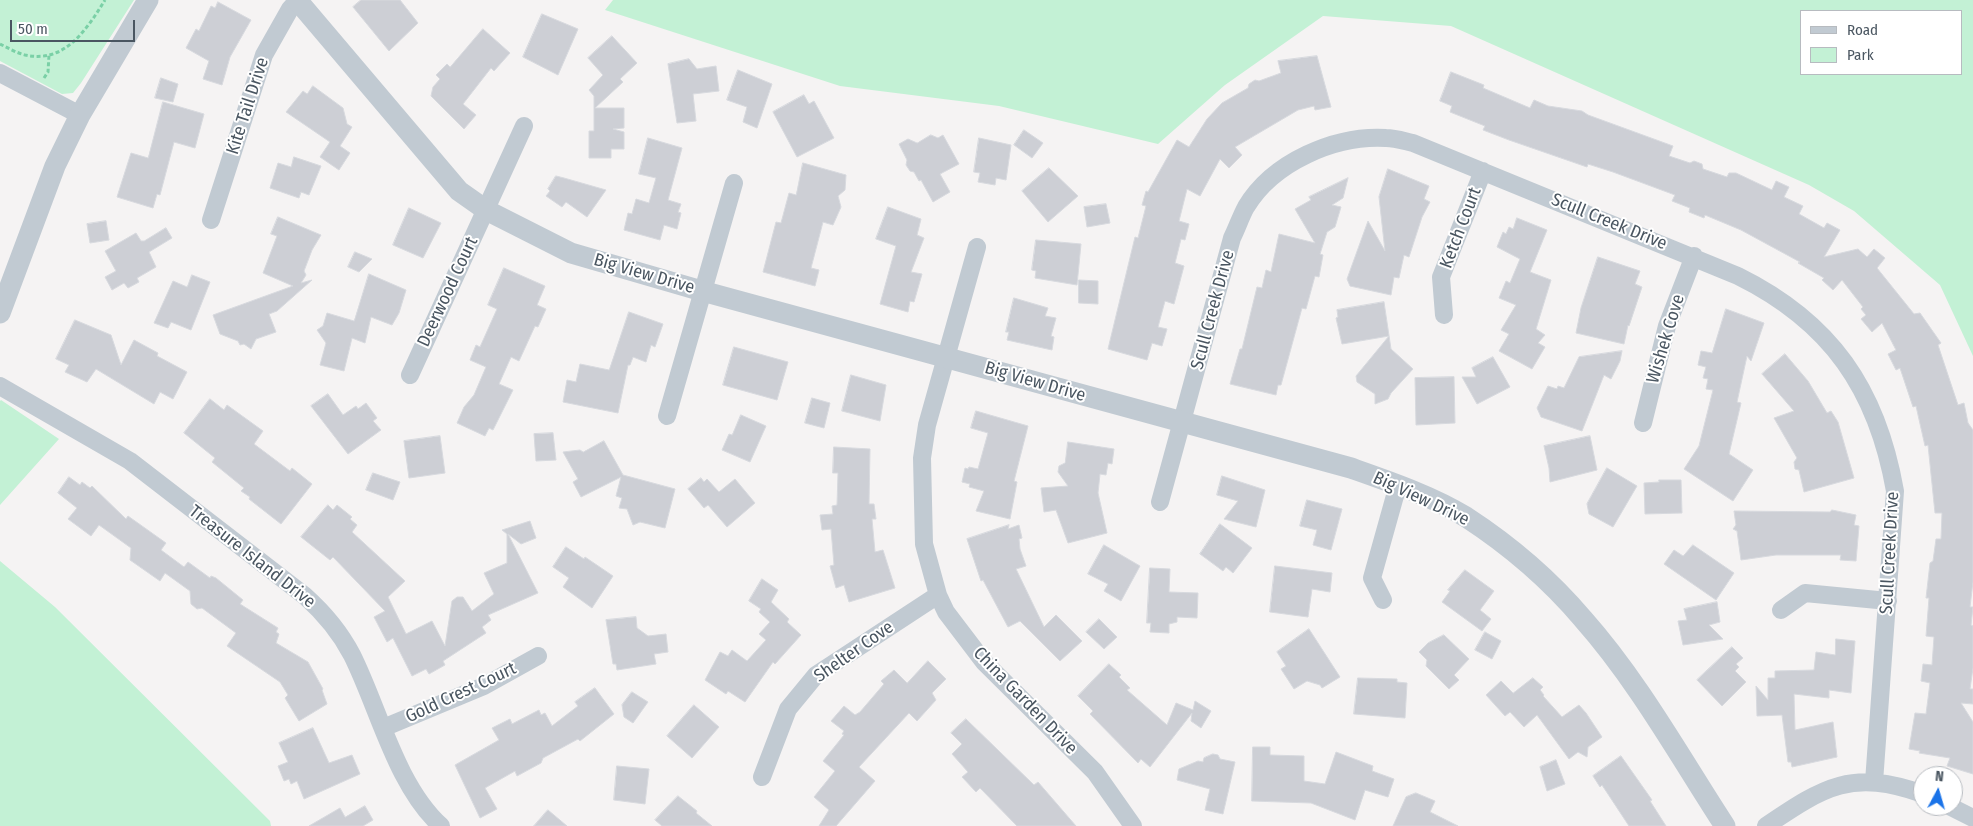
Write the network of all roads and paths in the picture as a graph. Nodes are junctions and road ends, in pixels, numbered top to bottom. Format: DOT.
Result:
graph roads {
  1 [pos="105,0"];
  2 [pos="148,0"];
  3 [pos="298,0"];
  4 [pos="0,44"];
  5 [pos="49,55"];
  6 [pos="0,73"];
  7 [pos="44,80"];
  8 [pos="80,115"];
  9 [pos="524,126"];
  10 [pos="1483,171"];
  11 [pos="734,184"];
  12 [pos="486,210"];
  13 [pos="211,220"];
  14 [pos="977,248"];
  15 [pos="1694,256"];
  16 [pos="702,291"];
  17 [pos="0,313"];
  18 [pos="1444,315"];
  19 [pos="947,357"];
  20 [pos="410,375"];
  21 [pos="0,386"];
  22 [pos="667,416"];
  23 [pos="1182,423"];
  24 [pos="1643,423"];
  25 [pos="1398,485"];
  26 [pos="1160,502"];
  27 [pos="938,595"];
  28 [pos="1383,600"];
  29 [pos="1888,600"];
  30 [pos="1781,610"];
  31 [pos="538,656"];
  32 [pos="383,728"];
  33 [pos="762,777"];
  34 [pos="1874,782"];
  35 [pos="1913,790"];
  36 [pos="441,826"];
  37 [pos="1133,826"];
  38 [pos="1725,826"];
  39 [pos="1766,826"];
  1 -- 5 [label="path"];
  2 -- 8 [label="street"];
  3 -- 12 [label="street, Big View Drive"];
  3 -- 13 [label="street, Kite Tail Drive"];
  4 -- 5 [label="path"];
  5 -- 7 [label="path"];
  6 -- 8 [label="street"];
  8 -- 17 [label="street"];
  9 -- 12 [label="street, Deerwood Court"];
  10 -- 15 [label="street, Scull Creek Drive"];
  10 -- 18 [label="street, Ketch Court"];
  10 -- 23 [label="street, Scull Creek Drive"];
  11 -- 16 [label="street"];
  12 -- 16 [label="street, Big View Drive"];
  12 -- 20 [label="street, Deerwood Court"];
  14 -- 19 [label="street, China Garden Drive"];
  15 -- 24 [label="street, Wishek Cove"];
  15 -- 29 [label="street, Scull Creek Drive"];
  16 -- 19 [label="street, Big View Drive"];
  16 -- 22 [label="street"];
  19 -- 23 [label="street, Big View Drive"];
  19 -- 27 [label="street, China Garden Drive"];
  21 -- 32 [label="street, Treasure Island Drive"];
  23 -- 25 [label="street, Big View Drive"];
  23 -- 26 [label="street, Scull Creek Drive"];
  25 -- 28 [label="street"];
  25 -- 38 [label="street, Big View Drive"];
  27 -- 33 [label="street, Shelter Cove"];
  27 -- 37 [label="street, China Garden Drive"];
  29 -- 30 [label="street"];
  29 -- 34 [label="street, Scull Creek Drive"];
  31 -- 32 [label="street, Gold Crest Court"];
  32 -- 36 [label="street, Treasure Island Drive"];
  34 -- 35 [label="street"];
  34 -- 39 [label="street"];
}
